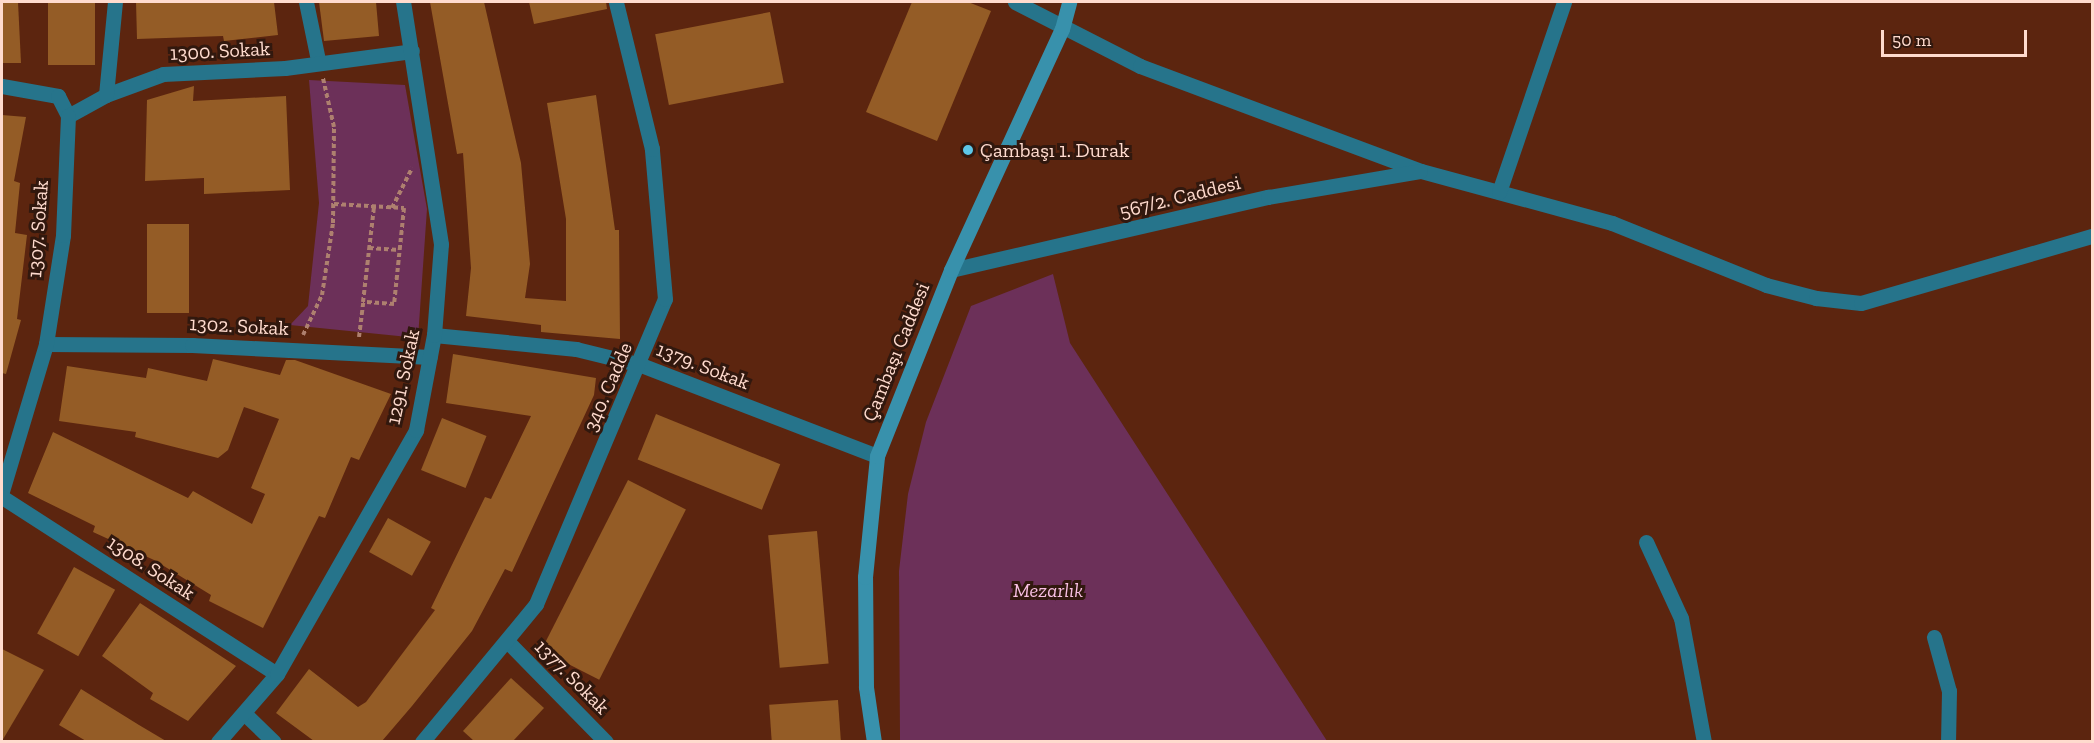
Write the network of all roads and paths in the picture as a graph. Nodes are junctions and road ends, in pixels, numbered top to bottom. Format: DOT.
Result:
graph roads {
  1 [pos="115,2"];
  2 [pos="306,2"];
  3 [pos="403,2"];
  4 [pos="616,2"];
  5 [pos="1015,2"];
  6 [pos="1069,2"];
  7 [pos="1564,2"];
  8 [pos="1062,29"];
  9 [pos="412,51"];
  10 [pos="318,60"];
  11 [pos="2,86"];
  12 [pos="106,95"];
  13 [pos="68,116"];
  14 [pos="426,139"];
  15 [pos="1421,171"];
  16 [pos="1499,192"];
  17 [pos="334,204"];
  18 [pos="374,207"];
  19 [pos="392,208"];
  20 [pos="2092,236"];
  21 [pos="369,249"];
  22 [pos="399,250"];
  23 [pos="951,270"];
  24 [pos="363,302"];
  25 [pos="434,335"];
  26 [pos="46,344"];
  27 [pos="295,350"];
  28 [pos="357,353"];
  29 [pos="430,357"];
  30 [pos="641,365"];
  31 [pos="877,456"];
  32 [pos="2,491"];
  33 [pos="2,497"];
  34 [pos="1646,542"];
  35 [pos="1934,637"];
  36 [pos="508,642"];
  37 [pos="277,674"];
  38 [pos="245,714"];
  39 [pos="218,741"];
  40 [pos="274,741"];
  41 [pos="422,741"];
  42 [pos="606,741"];
  43 [pos="874,741"];
  44 [pos="1704,741"];
  45 [pos="1948,741"];
  1 -- 12 [label="street"];
  2 -- 10 [label="street"];
  3 -- 9 [label="street, 1291. Sokak"];
  4 -- 30 [label="street, 340. Cadde"];
  5 -- 8 [label="street"];
  6 -- 8 [label="main road, Çambaşı Caddesi"];
  7 -- 16 [label="street"];
  8 -- 15 [label="street"];
  8 -- 23 [label="main road, Çambaşı Caddesi"];
  9 -- 10 [label="street, 1300. Sokak"];
  9 -- 14 [label="street, 1291. Sokak"];
  10 -- 12 [label="street, 1300. Sokak"];
  10 -- 17 [label="path"];
  11 -- 13 [label="street"];
  12 -- 13 [label="street, 1300. Sokak"];
  13 -- 26 [label="street, 1307. Sokak"];
  14 -- 19 [label="path"];
  14 -- 25 [label="street, 1291. Sokak"];
  15 -- 16 [label="street"];
  15 -- 23 [label="street, 567/2. Caddesi"];
  16 -- 20 [label="street"];
  17 -- 18 [label="path"];
  17 -- 27 [label="path"];
  18 -- 19 [label="path"];
  18 -- 21 [label="path"];
  19 -- 22 [label="path"];
  21 -- 22 [label="path"];
  21 -- 24 [label="path"];
  22 -- 24 [label="path"];
  23 -- 31 [label="main road, Çambaşı Caddesi"];
  24 -- 28 [label="path"];
  25 -- 29 [label="street, 1291. Sokak"];
  25 -- 30 [label="street, 1379. Sokak"];
  26 -- 27 [label="street, 1302. Sokak"];
  26 -- 32 [label="street, 1307. Sokak"];
  27 -- 28 [label="street, 1302. Sokak"];
  28 -- 29 [label="street, 1302. Sokak"];
  29 -- 37 [label="street, 1291. Sokak"];
  30 -- 31 [label="street, 1379. Sokak"];
  30 -- 36 [label="street, 340. Cadde"];
  31 -- 43 [label="main road, Çambaşı Caddesi"];
  33 -- 37 [label="street, 1308. Sokak"];
  34 -- 44 [label="street"];
  35 -- 45 [label="street"];
  36 -- 41 [label="street, 340. Cadde"];
  36 -- 42 [label="street, 1377. Sokak"];
  37 -- 38 [label="street, 1291. Sokak"];
  38 -- 39 [label="street, 1291. Sokak"];
  38 -- 40 [label="street"];
}
